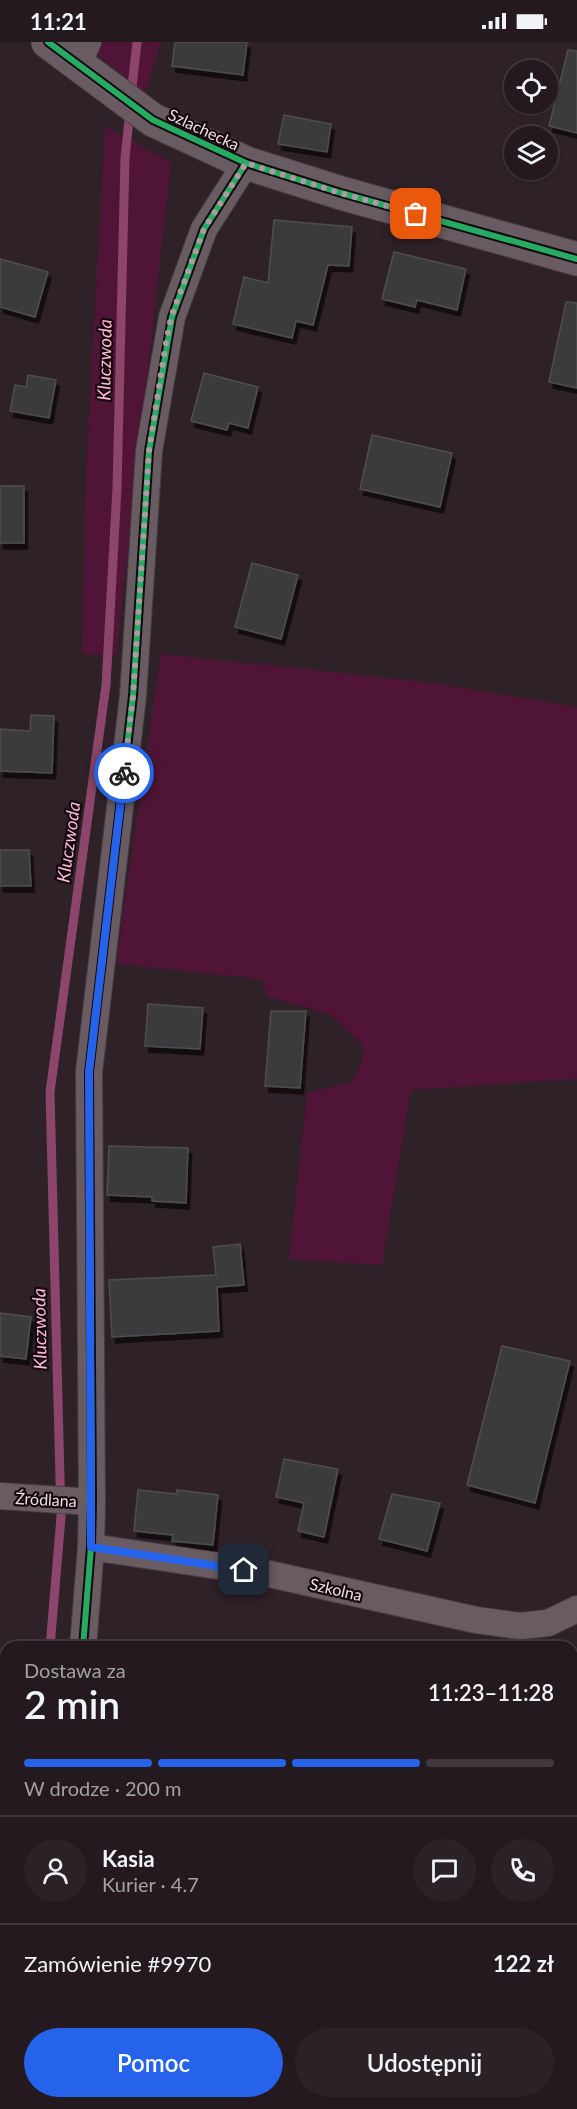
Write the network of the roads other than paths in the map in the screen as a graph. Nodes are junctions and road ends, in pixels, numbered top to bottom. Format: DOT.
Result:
graph roads {
  1 [pos="48,42"];
  2 [pos="87,62"];
  3 [pos="246,163"];
  4 [pos="577,259"];
  5 [pos="0,1496"];
  6 [pos="86,1501"];
  7 [pos="91,1547"];
  8 [pos="577,1609"];
  9 [pos="83,1641"];
  1 -- 2 [label="street, Szlachecka"];
  2 -- 3 [label="street, Szlachecka"];
  3 -- 4 [label="street, Szlachecka"];
  3 -- 6 [label="street"];
  5 -- 6 [label="street, Źródlana"];
  6 -- 7 [label="street"];
  7 -- 8 [label="street, Szkolna"];
  7 -- 9 [label="street"];
}
